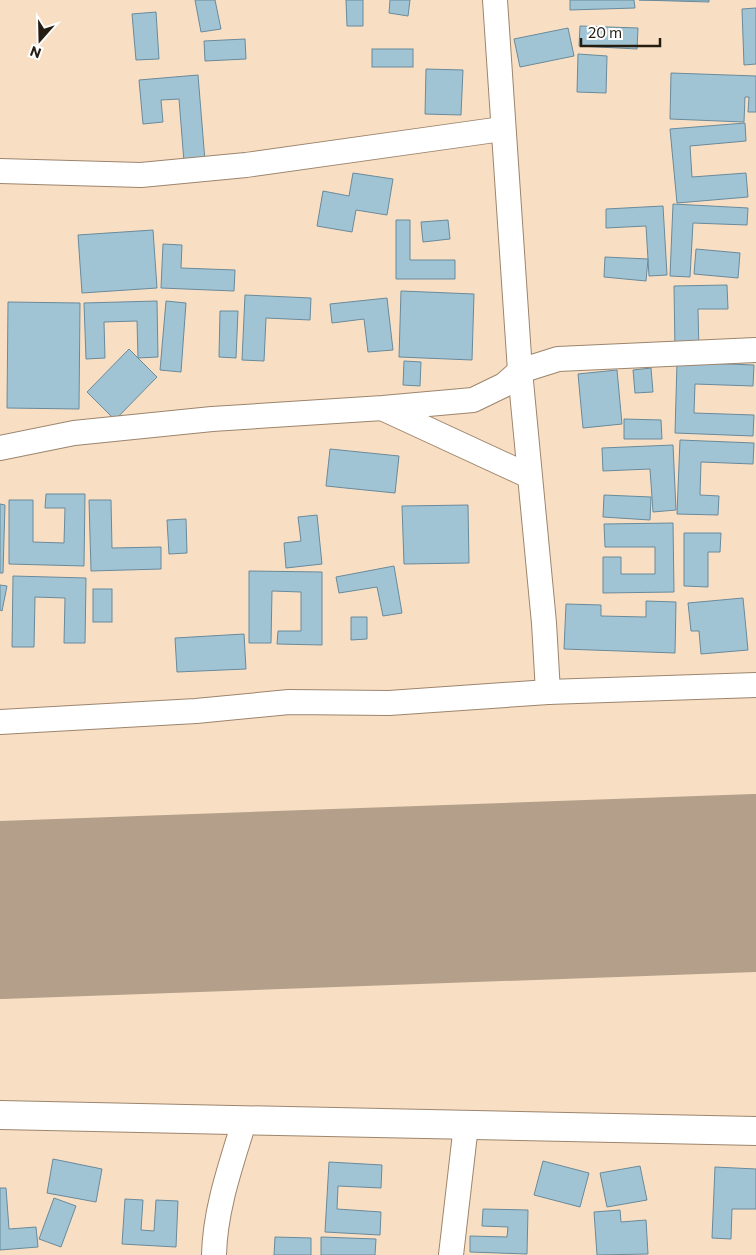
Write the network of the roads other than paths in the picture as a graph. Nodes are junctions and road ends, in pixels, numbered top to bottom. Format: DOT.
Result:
graph roads {
  1 [pos="495,0"];
  2 [pos="502,129"];
  3 [pos="0,171"];
  4 [pos="756,350"];
  5 [pos="520,371"];
  6 [pos="382,408"];
  7 [pos="0,448"];
  8 [pos="529,476"];
  9 [pos="756,685"];
  10 [pos="548,692"];
  11 [pos="0,722"];
  12 [pos="0,1115"];
  13 [pos="244,1122"];
  14 [pos="466,1125"];
  15 [pos="756,1131"];
  16 [pos="214,1255"];
  17 [pos="452,1255"];
  1 -- 2 [label="street"];
  2 -- 3 [label="street"];
  2 -- 5 [label="street"];
  4 -- 5 [label="street"];
  5 -- 6 [label="street"];
  5 -- 8 [label="street"];
  6 -- 7 [label="street"];
  6 -- 8 [label="street"];
  8 -- 10 [label="street"];
  9 -- 10 [label="street"];
  10 -- 11 [label="street"];
  12 -- 13 [label="street"];
  13 -- 14 [label="street"];
  13 -- 16 [label="street"];
  14 -- 15 [label="street"];
  14 -- 17 [label="street"];
}
